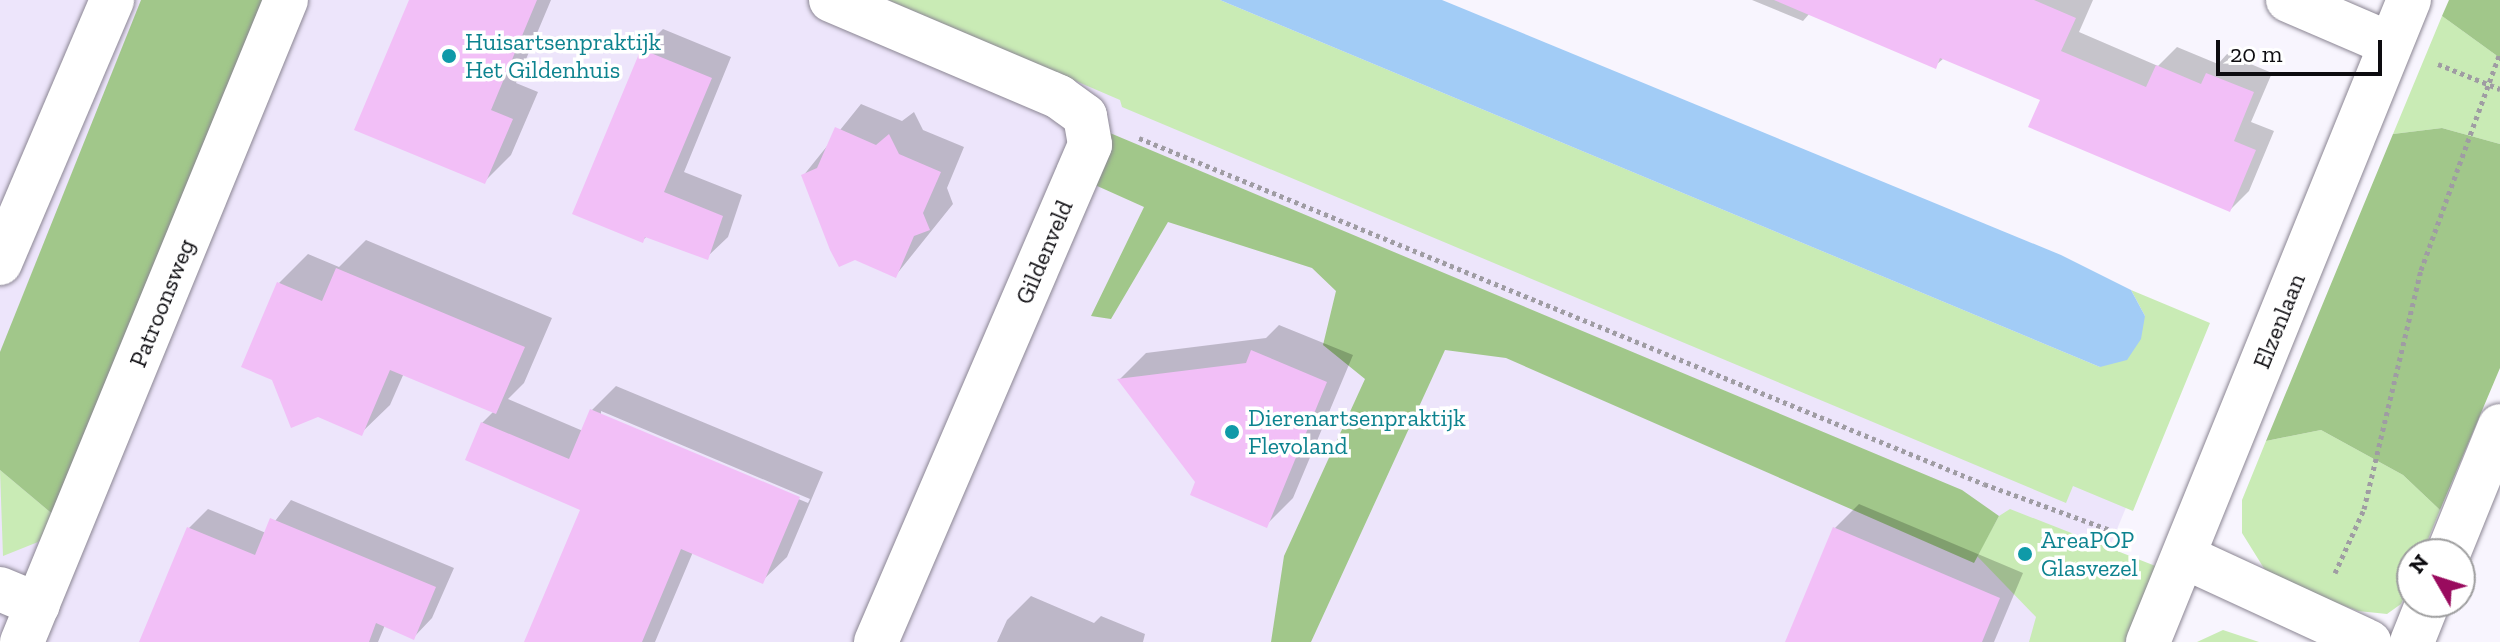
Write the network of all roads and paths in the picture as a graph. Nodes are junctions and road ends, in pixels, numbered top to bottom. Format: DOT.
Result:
graph roads {
  1 [pos="112,0"];
  2 [pos="286,0"];
  3 [pos="831,0"];
  4 [pos="2288,0"];
  5 [pos="2409,0"];
  6 [pos="2390,44"];
  7 [pos="2500,53"];
  8 [pos="2489,84"];
  9 [pos="2500,89"];
  10 [pos="1085,116"];
  11 [pos="0,263"];
  12 [pos="2500,426"];
  13 [pos="2454,538"];
  14 [pos="2185,557"];
  15 [pos="20,612"];
  16 [pos="2422,618"];
  17 [pos="2316,619"];
  18 [pos="876,642"];
  19 [pos="2148,642"];
  20 [pos="2369,642"];
  21 [pos="2412,642"];
  1 -- 11 [label="street"];
  2 -- 15 [label="street, Patroonsweg"];
  3 -- 10 [label="street"];
  4 -- 6 [label="street"];
  5 -- 6 [label="street, Elzenlaan"];
  6 -- 8 [label="path"];
  6 -- 14 [label="street, Elzenlaan"];
  7 -- 8 [label="path"];
  8 -- 9 [label="path"];
  8 -- 17 [label="path"];
  10 -- 14 [label="path"];
  10 -- 18 [label="street, Gildenveld"];
  12 -- 13 [label="street"];
  14 -- 17 [label="street"];
  14 -- 19 [label="street, Elzenlaan"];
  16 -- 21 [label="street"];
  17 -- 20 [label="street"];
}
